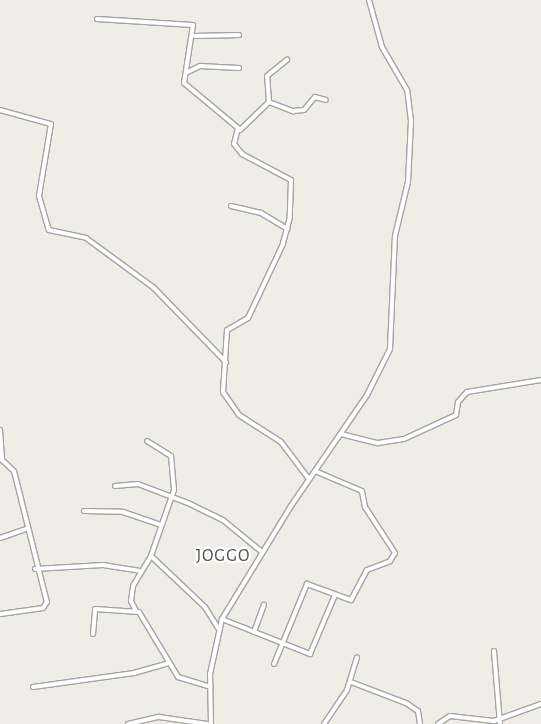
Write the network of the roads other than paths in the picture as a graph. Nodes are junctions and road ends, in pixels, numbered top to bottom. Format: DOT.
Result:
graph roads {
  1 [pos="368,0"];
  2 [pos="97,19"];
  3 [pos="239,35"];
  4 [pos="195,36"];
  5 [pos="287,60"];
  6 [pos="239,68"];
  7 [pos="186,73"];
  8 [pos="326,100"];
  9 [pos="269,102"];
  10 [pos="0,110"];
  11 [pos="240,130"];
  12 [pos="231,206"];
  13 [pos="288,230"];
  14 [pos="226,362"];
  15 [pos="541,380"];
  16 [pos="0,430"];
  17 [pos="341,434"];
  18 [pos="147,441"];
  19 [pos="315,471"];
  20 [pos="309,479"];
  21 [pos="115,486"];
  22 [pos="173,498"];
  23 [pos="84,511"];
  24 [pos="161,525"];
  25 [pos="26,529"];
  26 [pos="0,538"];
  27 [pos="262,552"];
  28 [pos="151,556"];
  29 [pos="35,569"];
  30 [pos="139,571"];
  31 [pos="335,595"];
  32 [pos="264,605"];
  33 [pos="136,611"];
  34 [pos="0,614"];
  35 [pos="222,620"];
  36 [pos="218,628"];
  37 [pos="254,632"];
  38 [pos="94,634"];
  39 [pos="282,644"];
  40 [pos="494,651"];
  41 [pos="357,658"];
  42 [pos="169,662"];
  43 [pos="274,664"];
  44 [pos="351,682"];
  45 [pos="33,687"];
  46 [pos="211,687"];
  47 [pos="541,704"];
  48 [pos="500,722"];
  49 [pos="128,724"];
  50 [pos="208,724"];
  51 [pos="211,724"];
  52 [pos="324,724"];
  53 [pos="420,724"];
  54 [pos="438,724"];
  1 -- 17 [label="street"];
  2 -- 4 [label="street"];
  3 -- 4 [label="street"];
  4 -- 7 [label="street"];
  5 -- 9 [label="street"];
  6 -- 7 [label="street"];
  7 -- 11 [label="street"];
  8 -- 9 [label="street"];
  9 -- 11 [label="street"];
  10 -- 14 [label="street"];
  11 -- 13 [label="street"];
  12 -- 13 [label="street"];
  13 -- 14 [label="street"];
  14 -- 20 [label="street"];
  15 -- 17 [label="street"];
  16 -- 25 [label="street"];
  17 -- 19 [label="street"];
  18 -- 22 [label="street"];
  19 -- 20 [label="street"];
  19 -- 31 [label="street"];
  20 -- 27 [label="street"];
  21 -- 22 [label="street"];
  22 -- 24 [label="street"];
  22 -- 27 [label="street"];
  23 -- 24 [label="street"];
  24 -- 28 [label="street"];
  25 -- 26 [label="street"];
  25 -- 29 [label="street"];
  27 -- 35 [label="street"];
  28 -- 30 [label="street"];
  28 -- 36 [label="street"];
  29 -- 30 [label="street"];
  29 -- 34 [label="street"];
  30 -- 33 [label="street"];
  31 -- 39 [label="street"];
  31 -- 39 [label="street"];
  32 -- 37 [label="street"];
  33 -- 38 [label="street"];
  33 -- 42 [label="street"];
  35 -- 36 [label="street"];
  35 -- 37 [label="street"];
  36 -- 46 [label="street"];
  37 -- 39 [label="street"];
  39 -- 43 [label="street"];
  40 -- 48 [label="street"];
  41 -- 44 [label="street"];
  42 -- 45 [label="street"];
  42 -- 46 [label="street"];
  44 -- 52 [label="street"];
  44 -- 53 [label="street"];
  46 -- 51 [label="street"];
  47 -- 48 [label="street"];
  48 -- 54 [label="street"];
  49 -- 50 [label="street"];
}
